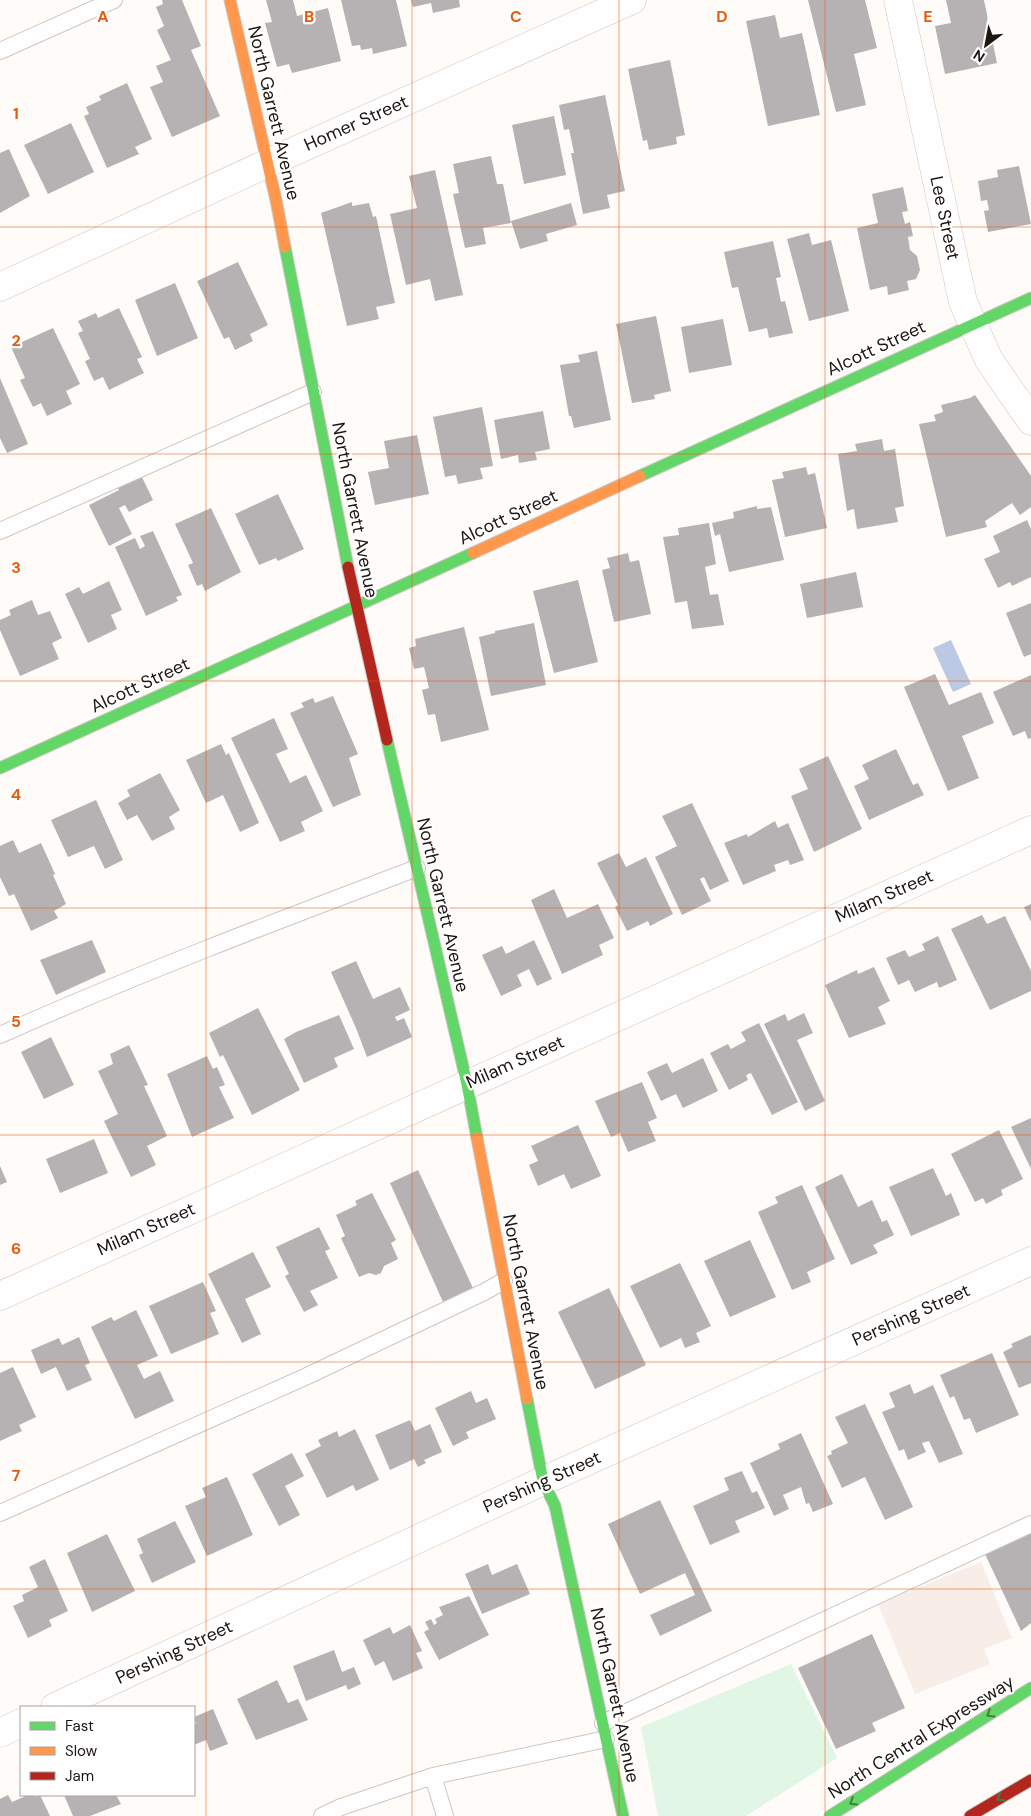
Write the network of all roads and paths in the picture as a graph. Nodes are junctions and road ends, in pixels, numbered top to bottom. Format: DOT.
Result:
graph roads {
  1 [pos="114,0"];
  2 [pos="230,0"];
  3 [pos="632,0"];
  4 [pos="898,0"];
  5 [pos="0,51"];
  6 [pos="268,163"];
  7 [pos="0,287"];
  8 [pos="1031,298"];
  9 [pos="972,324"];
  10 [pos="313,392"];
  11 [pos="1031,421"];
  12 [pos="0,532"];
  13 [pos="355,605"];
  14 [pos="0,768"];
  15 [pos="1031,830"];
  16 [pos="417,868"];
  17 [pos="0,1035"];
  18 [pos="467,1084"];
  19 [pos="1031,1261"];
  20 [pos="504,1281"];
  21 [pos="0,1296"];
  22 [pos="543,1481"];
  23 [pos="0,1513"];
  24 [pos="1031,1524"];
  25 [pos="1031,1688"];
  26 [pos="57,1706"];
  27 [pos="20,1723"];
  28 [pos="603,1723"];
  29 [pos="0,1733"];
  30 [pos="606,1739"];
  31 [pos="433,1776"];
  32 [pos="1031,1780"];
  33 [pos="322,1816"];
  34 [pos="445,1816"];
  35 [pos="623,1816"];
  36 [pos="830,1816"];
  37 [pos="970,1816"];
  1 -- 5 [label="lane"];
  2 -- 6 [label="main road, North Garrett Avenue"];
  3 -- 6 [label="street, Homer Street"];
  4 -- 9 [label="street, Lee Street"];
  6 -- 7 [label="street, Homer Street"];
  6 -- 10 [label="main road, North Garrett Avenue"];
  8 -- 9 [label="main road, Alcott Street"];
  9 -- 11 [label="street, Lee Street"];
  9 -- 13 [label="main road, Alcott Street"];
  10 -- 12 [label="lane"];
  10 -- 13 [label="main road, North Garrett Avenue"];
  13 -- 14 [label="main road, Alcott Street"];
  13 -- 16 [label="main road, North Garrett Avenue"];
  15 -- 18 [label="street, Milam Street"];
  16 -- 17 [label="lane"];
  16 -- 18 [label="main road, North Garrett Avenue"];
  18 -- 20 [label="main road, North Garrett Avenue"];
  18 -- 21 [label="street, Milam Street"];
  19 -- 22 [label="street, Pershing Street"];
  20 -- 22 [label="main road, North Garrett Avenue"];
  20 -- 23 [label="lane"];
  22 -- 26 [label="street, Pershing Street"];
  22 -- 28 [label="main road, North Garrett Avenue"];
  24 -- 28 [label="lane"];
  25 -- 36 [label="main road, North Central Expressway, one-way"];
  27 -- 29 [label="street"];
  28 -- 30 [label="main road, North Garrett Avenue"];
  30 -- 31 [label="lane"];
  30 -- 35 [label="main road, North Garrett Avenue"];
  31 -- 33 [label="lane"];
  31 -- 34 [label="lane"];
  32 -- 37 [label="main road, one-way"];
}
